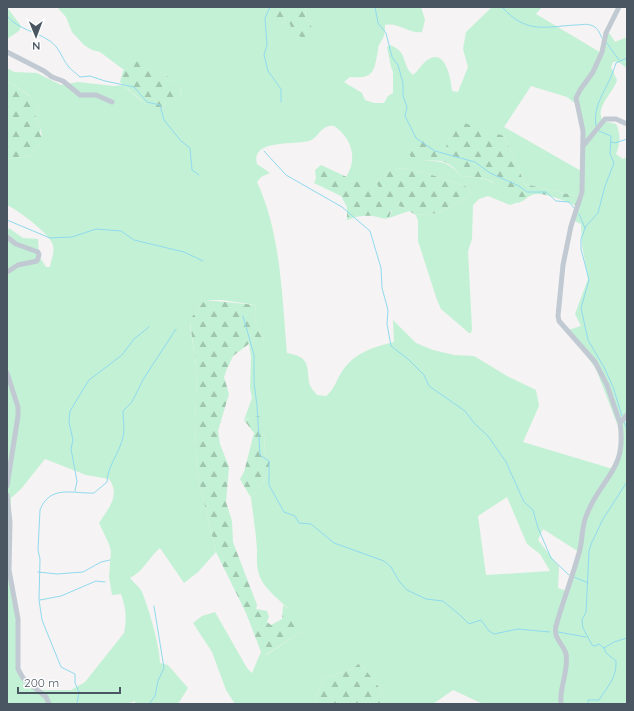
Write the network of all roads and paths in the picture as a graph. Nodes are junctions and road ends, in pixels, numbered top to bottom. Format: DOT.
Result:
graph roads {
  1 [pos="619,7"];
  2 [pos="7,52"];
  3 [pos="112,102"];
  4 [pos="627,124"];
  5 [pos="584,145"];
  6 [pos="7,237"];
  7 [pos="7,272"];
  8 [pos="7,373"];
  9 [pos="627,415"];
  10 [pos="620,423"];
  11 [pos="7,486"];
  12 [pos="7,495"];
  13 [pos="49,704"];
  14 [pos="561,704"];
  1 -- 5 [label="street"];
  2 -- 3 [label="street"];
  4 -- 5 [label="street"];
  5 -- 10 [label="street"];
  6 -- 7 [label="street"];
  8 -- 11 [label="street"];
  9 -- 10 [label="street"];
  10 -- 14 [label="street"];
  12 -- 13 [label="street"];
}
